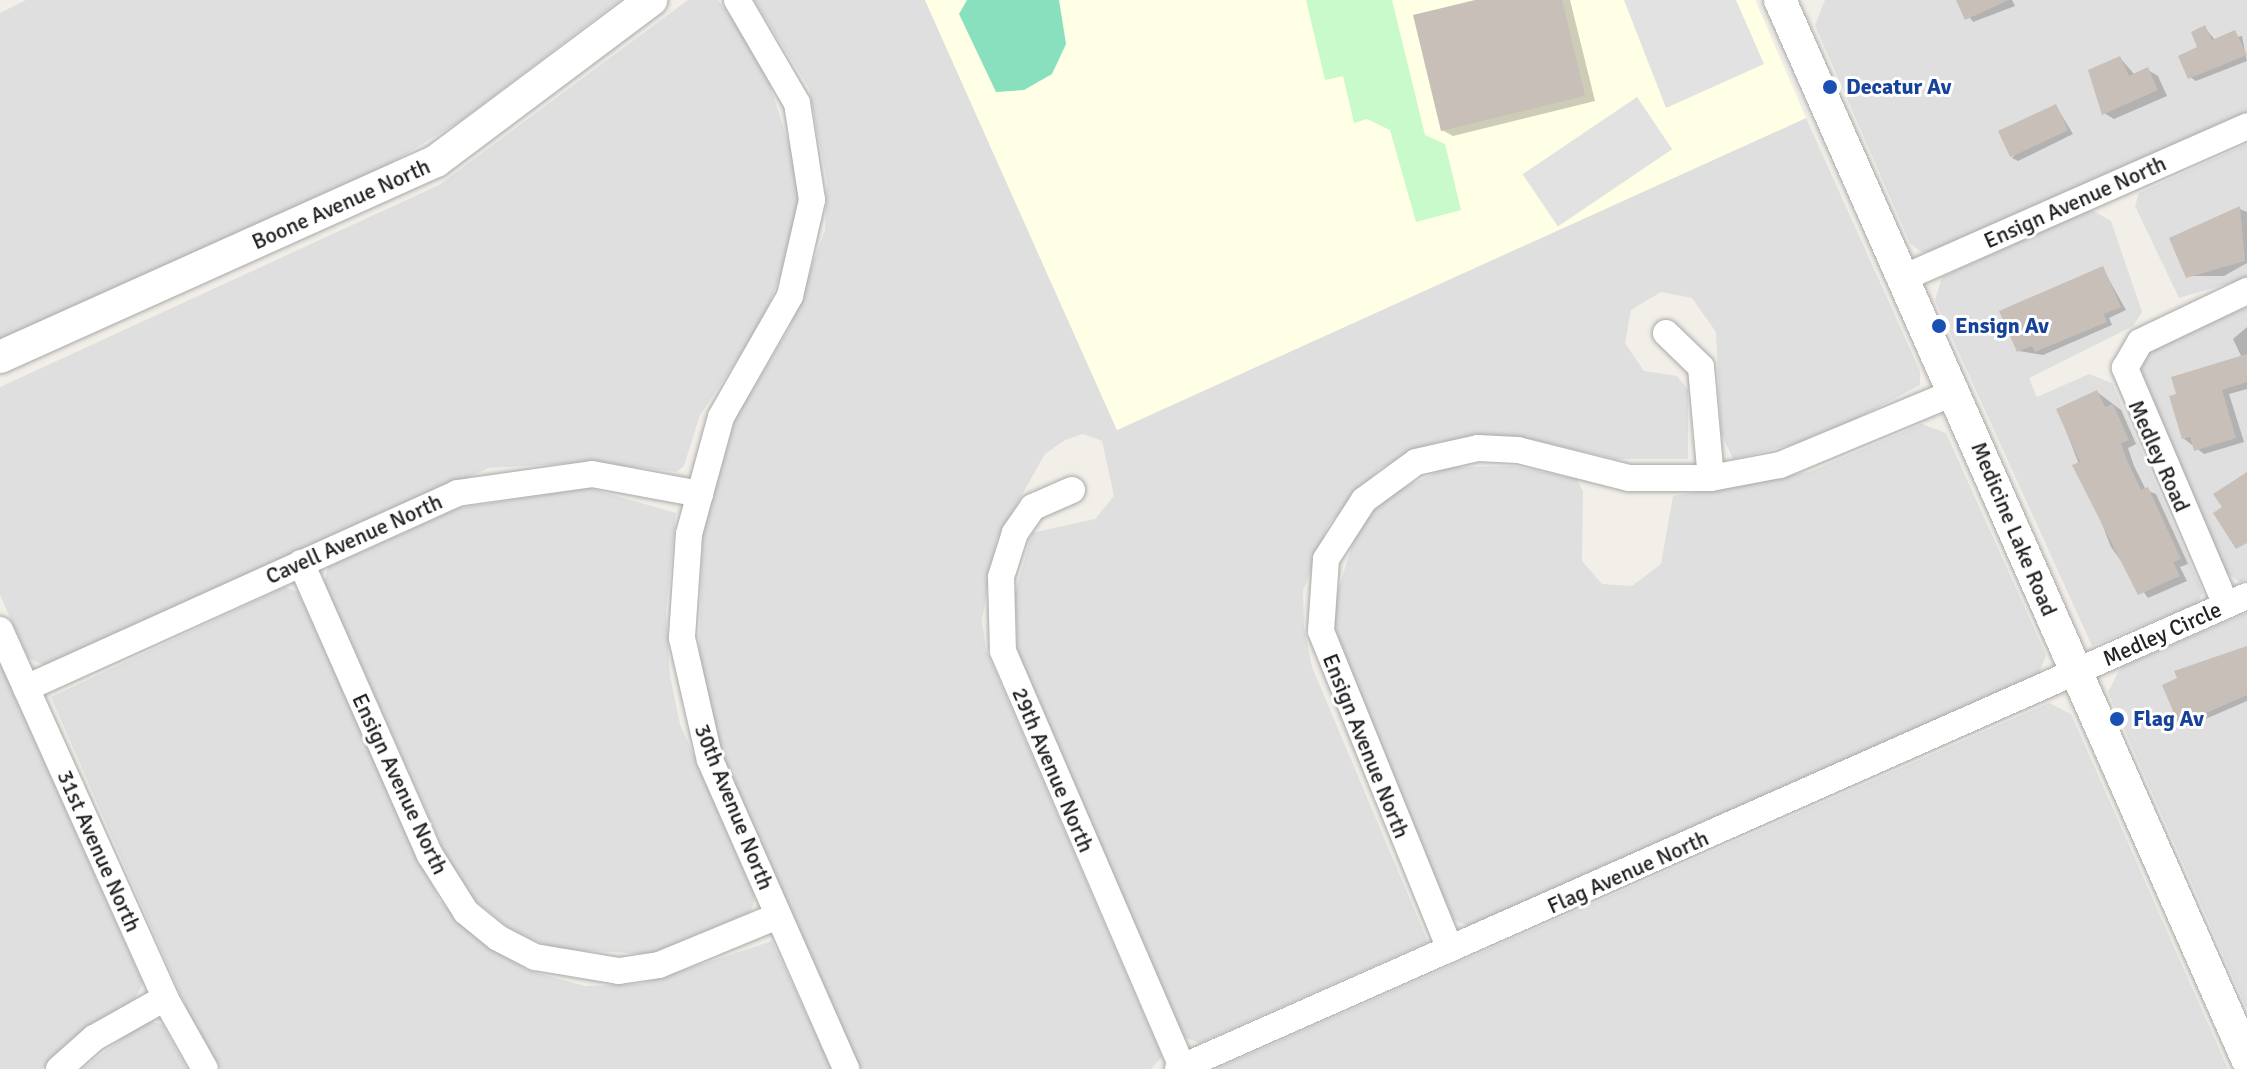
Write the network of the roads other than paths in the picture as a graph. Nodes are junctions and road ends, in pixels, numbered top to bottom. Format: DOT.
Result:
graph roads {
  1 [pos="651,0"];
  2 [pos="737,0"];
  3 [pos="1783,1"];
  4 [pos="2247,126"];
  5 [pos="1903,278"];
  6 [pos="2247,291"];
  7 [pos="1666,333"];
  8 [pos="0,357"];
  9 [pos="1955,392"];
  10 [pos="1711,478"];
  11 [pos="1072,490"];
  12 [pos="700,494"];
  13 [pos="301,563"];
  14 [pos="2236,600"];
  15 [pos="0,630"];
  16 [pos="2077,673"];
  17 [pos="26,688"];
  18 [pos="778,916"];
  19 [pos="1450,949"];
  20 [pos="165,998"];
  21 [pos="2247,1059"];
  22 [pos="1180,1068"];
  23 [pos="59,1069"];
  24 [pos="205,1069"];
  25 [pos="846,1069"];
  1 -- 8 [label="street, Boone Avenue North"];
  2 -- 12 [label="street, 30th Avenue North"];
  3 -- 5 [label="street, Medicine Lake Road"];
  4 -- 5 [label="street, Ensign Avenue North"];
  5 -- 9 [label="street, Medicine Lake Road"];
  6 -- 14 [label="street, Medley Road"];
  7 -- 10 [label="street"];
  9 -- 10 [label="street, Ensign Avenue North"];
  9 -- 16 [label="street, Medicine Lake Road"];
  10 -- 19 [label="street, Ensign Avenue North"];
  11 -- 22 [label="street, 29th Avenue North"];
  12 -- 13 [label="street, Cavell Avenue North"];
  12 -- 18 [label="street, 30th Avenue North"];
  13 -- 17 [label="street, Cavell Avenue North"];
  13 -- 18 [label="street, Ensign Avenue North"];
  14 -- 16 [label="street, Medley Circle"];
  15 -- 17 [label="street, 31st Avenue North"];
  16 -- 19 [label="street, Flag Avenue North"];
  16 -- 21 [label="street, Medicine Lake Road"];
  17 -- 20 [label="street, 31st Avenue North"];
  18 -- 25 [label="street, 30th Avenue North"];
  19 -- 22 [label="street, Flag Avenue North"];
  20 -- 23 [label="street"];
  20 -- 24 [label="street, 31st Avenue North"];
}
